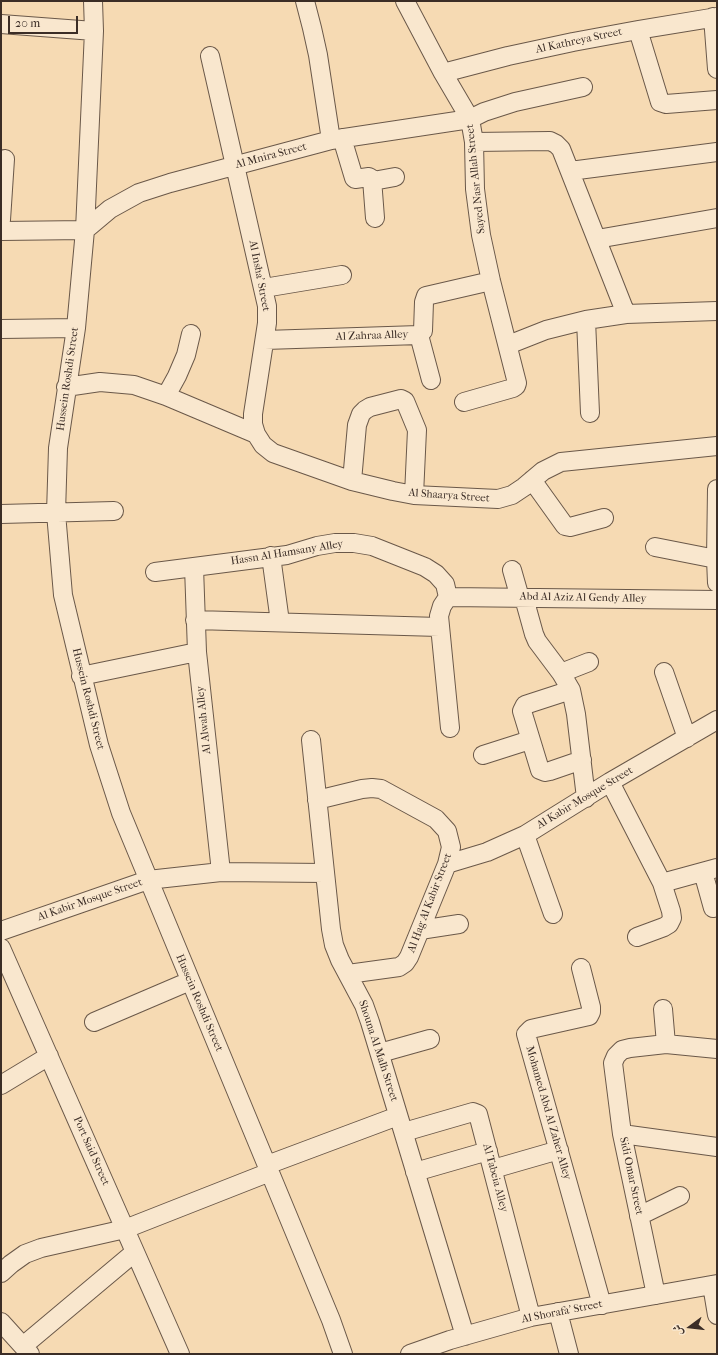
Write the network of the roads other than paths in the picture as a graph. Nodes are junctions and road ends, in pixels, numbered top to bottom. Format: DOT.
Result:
graph roads {
  1 [pos="93,1"];
  2 [pos="305,1"];
  3 [pos="405,1"];
  4 [pos="715,17"];
  5 [pos="1,24"];
  6 [pos="638,30"];
  7 [pos="94,31"];
  8 [pos="210,56"];
  9 [pos="717,69"];
  10 [pos="443,73"];
  11 [pos="583,87"];
  12 [pos="717,100"];
  13 [pos="470,119"];
  14 [pos="337,139"];
  15 [pos="474,142"];
  16 [pos="717,152"];
  17 [pos="5,159"];
  18 [pos="236,166"];
  19 [pos="570,171"];
  20 [pos="395,177"];
  21 [pos="373,181"];
  22 [pos="375,218"];
  23 [pos="717,218"];
  24 [pos="1,220"];
  25 [pos="85,230"];
  26 [pos="1,231"];
  27 [pos="597,239"];
  28 [pos="342,275"];
  29 [pos="491,281"];
  30 [pos="264,288"];
  31 [pos="717,311"];
  32 [pos="626,314"];
  33 [pos="586,320"];
  34 [pos="76,328"];
  35 [pos="1,329"];
  36 [pos="191,334"];
  37 [pos="419,335"];
  38 [pos="264,340"];
  39 [pos="508,345"];
  40 [pos="431,380"];
  41 [pos="66,387"];
  42 [pos="166,396"];
  43 [pos="464,402"];
  44 [pos="590,413"];
  45 [pos="256,434"];
  46 [pos="717,446"];
  47 [pos="532,480"];
  48 [pos="352,481"];
  49 [pos="717,489"];
  50 [pos="414,495"];
  51 [pos="114,511"];
  52 [pos="56,513"];
  53 [pos="1,514"];
  54 [pos="604,518"];
  55 [pos="655,547"];
  56 [pos="271,556"];
  57 [pos="716,559"];
  58 [pos="194,567"];
  59 [pos="512,570"];
  60 [pos="154,572"];
  61 [pos="717,583"];
  62 [pos="448,597"];
  63 [pos="522,598"];
  64 [pos="717,600"];
  65 [pos="195,620"];
  66 [pos="280,622"];
  67 [pos="439,627"];
  68 [pos="196,652"];
  69 [pos="589,662"];
  70 [pos="664,672"];
  71 [pos="561,673"];
  72 [pos="81,676"];
  73 [pos="571,690"];
  74 [pos="717,720"];
  75 [pos="450,728"];
  76 [pos="687,738"];
  77 [pos="311,740"];
  78 [pos="530,740"];
  79 [pos="483,755"];
  80 [pos="582,760"];
  81 [pos="610,782"];
  82 [pos="586,798"];
  83 [pos="318,800"];
  84 [pos="525,835"];
  85 [pos="447,864"];
  86 [pos="710,870"];
  87 [pos="221,872"];
  88 [pos="325,873"];
  89 [pos="148,880"];
  90 [pos="662,883"];
  91 [pos="713,908"];
  92 [pos="553,914"];
  93 [pos="459,924"];
  94 [pos="420,930"];
  95 [pos="1,931"];
  96 [pos="637,937"];
  97 [pos="1,948"];
  98 [pos="581,968"];
  99 [pos="348,974"];
  100 [pos="190,981"];
  101 [pos="663,1009"];
  102 [pos="94,1022"];
  103 [pos="430,1039"];
  104 [pos="666,1044"];
  105 [pos="717,1049"];
  106 [pos="380,1053"];
  107 [pos="49,1056"];
  108 [pos="1,1085"];
  109 [pos="401,1124"];
  110 [pos="622,1134"];
  111 [pos="717,1147"];
  112 [pos="559,1150"];
  113 [pos="488,1151"];
  114 [pos="493,1168"];
  115 [pos="269,1169"];
  116 [pos="415,1172"];
  117 [pos="680,1196"];
  118 [pos="639,1216"];
  119 [pos="125,1229"];
  120 [pos="135,1252"];
  121 [pos="1,1273"];
  122 [pos="715,1285"];
  123 [pos="656,1295"];
  124 [pos="602,1305"];
  125 [pos="558,1312"];
  126 [pos="717,1315"];
  127 [pos="532,1317"];
  128 [pos="1,1322"];
  129 [pos="456,1343"];
  130 [pos="27,1350"];
  131 [pos="180,1354"];
  132 [pos="344,1354"];
  133 [pos="410,1354"];
  134 [pos="569,1354"];
  1 -- 7 [label="street, Hussein Roshdi Street"];
  2 -- 14 [label="street"];
  3 -- 10 [label="street, Sayed Nasr Allah Street"];
  4 -- 6 [label="street, Al Kathreya Street"];
  4 -- 9 [label="street"];
  5 -- 7 [label="street"];
  6 -- 10 [label="street, Al Kathreya Street"];
  6 -- 12 [label="street"];
  7 -- 25 [label="street, Hussein Roshdi Street"];
  8 -- 18 [label="street, Al Insha' Street"];
  10 -- 13 [label="street, Sayed Nasr Allah Street"];
  11 -- 13 [label="street, Al Mnira Street"];
  13 -- 14 [label="street, Al Mnira Street"];
  13 -- 15 [label="street, Sayed Nasr Allah Street"];
  14 -- 18 [label="street, Al Mnira Street"];
  14 -- 21 [label="street"];
  15 -- 19 [label="street"];
  15 -- 29 [label="street, Sayed Nasr Allah Street"];
  16 -- 19 [label="street"];
  17 -- 24 [label="street"];
  18 -- 25 [label="street, Al Mnira Street"];
  18 -- 30 [label="street, Al Insha' Street"];
  19 -- 27 [label="street"];
  20 -- 21 [label="street"];
  21 -- 22 [label="street"];
  23 -- 27 [label="street"];
  25 -- 26 [label="street"];
  25 -- 34 [label="street, Hussein Roshdi Street"];
  27 -- 32 [label="street"];
  28 -- 30 [label="street"];
  29 -- 37 [label="street, Al Zahraa Alley"];
  29 -- 39 [label="street, Sayed Nasr Allah Street"];
  30 -- 38 [label="street, Al Insha' Street"];
  31 -- 32 [label="street"];
  32 -- 33 [label="street"];
  33 -- 39 [label="street"];
  33 -- 44 [label="street"];
  34 -- 35 [label="street"];
  34 -- 41 [label="street, Hussein Roshdi Street"];
  36 -- 42 [label="street"];
  37 -- 38 [label="street, Al Zahraa Alley"];
  37 -- 40 [label="street"];
  38 -- 45 [label="street, Al Insha' Street"];
  39 -- 43 [label="street, Sayed Nasr Allah Street"];
  41 -- 42 [label="street"];
  41 -- 52 [label="street, Hussein Roshdi Street"];
  42 -- 45 [label="street"];
  45 -- 48 [label="street, Al Shaarya Street"];
  46 -- 47 [label="street, Al Shaarya Street"];
  47 -- 50 [label="street, Al Shaarya Street"];
  47 -- 54 [label="street"];
  48 -- 50 [label="street, Al Shaarya Street"];
  48 -- 50 [label="street"];
  49 -- 57 [label="street"];
  51 -- 52 [label="street"];
  52 -- 53 [label="street"];
  52 -- 72 [label="street, Hussein Roshdi Street"];
  55 -- 57 [label="street"];
  56 -- 58 [label="street, Hassn Al Hamsany Alley"];
  56 -- 62 [label="street, Hassn Al Hamsany Alley"];
  56 -- 66 [label="street"];
  57 -- 61 [label="street"];
  58 -- 60 [label="street, Hassn Al Hamsany Alley"];
  58 -- 65 [label="street, Al Alwah Alley"];
  59 -- 63 [label="street"];
  62 -- 63 [label="street, Abd Al Aziz Al Gendy Alley"];
  62 -- 67 [label="street"];
  63 -- 64 [label="street, Abd Al Aziz Al Gendy Alley"];
  63 -- 71 [label="street"];
  65 -- 66 [label="street"];
  65 -- 68 [label="street, Al Alwah Alley"];
  66 -- 67 [label="street"];
  67 -- 75 [label="street"];
  68 -- 72 [label="street"];
  68 -- 87 [label="street, Al Alwah Alley"];
  69 -- 71 [label="street"];
  70 -- 76 [label="street"];
  71 -- 73 [label="street"];
  72 -- 89 [label="street, Hussein Roshdi Street"];
  73 -- 78 [label="street"];
  73 -- 80 [label="street"];
  74 -- 76 [label="street, Al Kabir Mosque Street"];
  76 -- 81 [label="street, Al Kabir Mosque Street"];
  77 -- 83 [label="street, Shouna Al Malh Street"];
  78 -- 79 [label="street"];
  78 -- 80 [label="street"];
  80 -- 82 [label="street"];
  81 -- 82 [label="street, Al Kabir Mosque Street"];
  81 -- 90 [label="street"];
  82 -- 84 [label="street, Al Kabir Mosque Street"];
  83 -- 85 [label="street, Al Hag Al Kabir Street"];
  83 -- 88 [label="street, Shouna Al Malh Street"];
  84 -- 85 [label="street, Al Kabir Mosque Street"];
  84 -- 92 [label="street"];
  85 -- 94 [label="street, Al Hag Al Kabir Street"];
  86 -- 90 [label="street"];
  86 -- 91 [label="street"];
  87 -- 88 [label="street, Al Kabir Mosque Street"];
  87 -- 89 [label="street, Al Kabir Mosque Street"];
  88 -- 99 [label="street, Shouna Al Malh Street"];
  89 -- 95 [label="street, Al Kabir Mosque Street"];
  89 -- 100 [label="street, Hussein Roshdi Street"];
  90 -- 96 [label="street"];
  93 -- 94 [label="street"];
  94 -- 99 [label="street, Al Hag Al Kabir Street"];
  97 -- 107 [label="street, Port Said Street"];
  98 -- 112 [label="street, Mohamed Abd Al Zaher Alley"];
  99 -- 106 [label="street, Shouna Al Malh Street"];
  100 -- 102 [label="street"];
  100 -- 115 [label="street, Hussein Roshdi Street"];
  101 -- 104 [label="street"];
  103 -- 106 [label="street"];
  104 -- 105 [label="street"];
  104 -- 110 [label="street, Sidi Omar Street"];
  106 -- 109 [label="street, Shouna Al Malh Street"];
  107 -- 108 [label="street"];
  107 -- 119 [label="street, Port Said Street"];
  109 -- 113 [label="street, Al Tabeia Alley"];
  109 -- 115 [label="street"];
  109 -- 116 [label="street, Shouna Al Malh Street"];
  110 -- 111 [label="street"];
  110 -- 118 [label="street, Sidi Omar Street"];
  112 -- 114 [label="street"];
  112 -- 124 [label="street, Mohamed Abd Al Zaher Alley"];
  113 -- 114 [label="street, Al Tabeia Alley"];
  113 -- 116 [label="street"];
  114 -- 127 [label="street, Al Tabeia Alley"];
  115 -- 119 [label="street"];
  115 -- 132 [label="street, Hussein Roshdi Street"];
  116 -- 129 [label="street, Shouna Al Malh Street"];
  117 -- 118 [label="street"];
  118 -- 123 [label="street, Sidi Omar Street"];
  119 -- 120 [label="street, Port Said Street"];
  119 -- 121 [label="street"];
  120 -- 130 [label="street"];
  120 -- 131 [label="street, Port Said Street"];
  122 -- 123 [label="street, Al Shorafa' Street"];
  122 -- 126 [label="street"];
  123 -- 124 [label="street, Al Shorafa' Street"];
  124 -- 125 [label="street, Al Shorafa' Street"];
  125 -- 127 [label="street, Al Shorafa' Street"];
  125 -- 134 [label="street"];
  127 -- 129 [label="street, Al Shorafa' Street"];
  128 -- 130 [label="street"];
  129 -- 133 [label="street, Al Shorafa' Street"];
}
